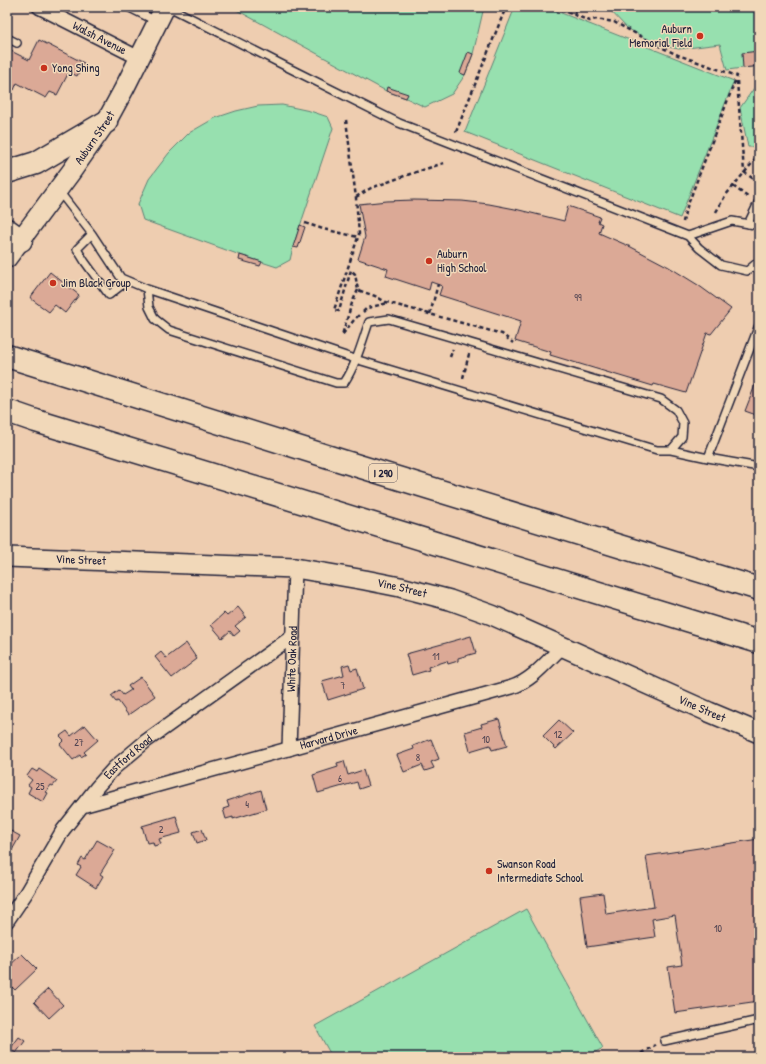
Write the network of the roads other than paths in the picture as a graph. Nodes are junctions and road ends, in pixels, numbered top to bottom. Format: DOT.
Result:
graph roads {
  1 [pos="39,7"];
  2 [pos="128,7"];
  3 [pos="169,7"];
  4 [pos="161,14"];
  5 [pos="7,38"];
  6 [pos="17,43"];
  7 [pos="139,58"];
  8 [pos="106,122"];
  9 [pos="7,172"];
  10 [pos="58,190"];
  11 [pos="758,203"];
  12 [pos="748,224"];
  13 [pos="759,229"];
  14 [pos="92,234"];
  15 [pos="14,235"];
  16 [pos="688,236"];
  17 [pos="7,258"];
  18 [pos="759,261"];
  19 [pos="127,280"];
  20 [pos="146,289"];
  21 [pos="759,324"];
  22 [pos="7,356"];
  23 [pos="355,359"];
  24 [pos="7,411"];
  25 [pos="671,450"];
  26 [pos="708,458"];
  27 [pos="759,467"];
  28 [pos="11,557"];
  29 [pos="295,568"];
  30 [pos="759,589"];
  31 [pos="293,636"];
  32 [pos="759,642"];
  33 [pos="563,646"];
  34 [pos="759,732"];
  35 [pos="289,749"];
  36 [pos="82,806"];
  37 [pos="7,921"];
  38 [pos="759,1020"];
  39 [pos="664,1041"];
  1 -- 7 [label="street, Walsh Avenue"];
  2 -- 4 [label="lane"];
  3 -- 16 [label="lane"];
  4 -- 7 [label="street, Auburn Street"];
  5 -- 6 [label="lane"];
  7 -- 8 [label="street, Auburn Street"];
  8 -- 9 [label="highway"];
  8 -- 10 [label="street, Auburn Street"];
  10 -- 14 [label="lane"];
  10 -- 15 [label="street, Auburn Street"];
  11 -- 12 [label="lane"];
  12 -- 13 [label="lane"];
  12 -- 16 [label="lane"];
  14 -- 19 [label="lane"];
  14 -- 19 [label="lane"];
  15 -- 17 [label="street, Auburn Street"];
  16 -- 18 [label="lane"];
  19 -- 20 [label="lane"];
  20 -- 23 [label="lane"];
  20 -- 23 [label="lane"];
  21 -- 26 [label="lane"];
  22 -- 30 [label="highway, I 290"];
  23 -- 25 [label="lane"];
  23 -- 25 [label="lane"];
  24 -- 32 [label="highway"];
  25 -- 26 [label="lane"];
  26 -- 27 [label="lane"];
  28 -- 29 [label="street, Vine Street"];
  29 -- 31 [label="street, White Oak Road"];
  29 -- 33 [label="street, Vine Street"];
  31 -- 35 [label="street, White Oak Road"];
  31 -- 36 [label="street, Eastford Road"];
  33 -- 34 [label="street, Vine Street"];
  33 -- 35 [label="street, Harvard Drive"];
  35 -- 36 [label="street, Harvard Drive"];
  36 -- 37 [label="street, Eastford Road"];
  38 -- 39 [label="lane"];
}
